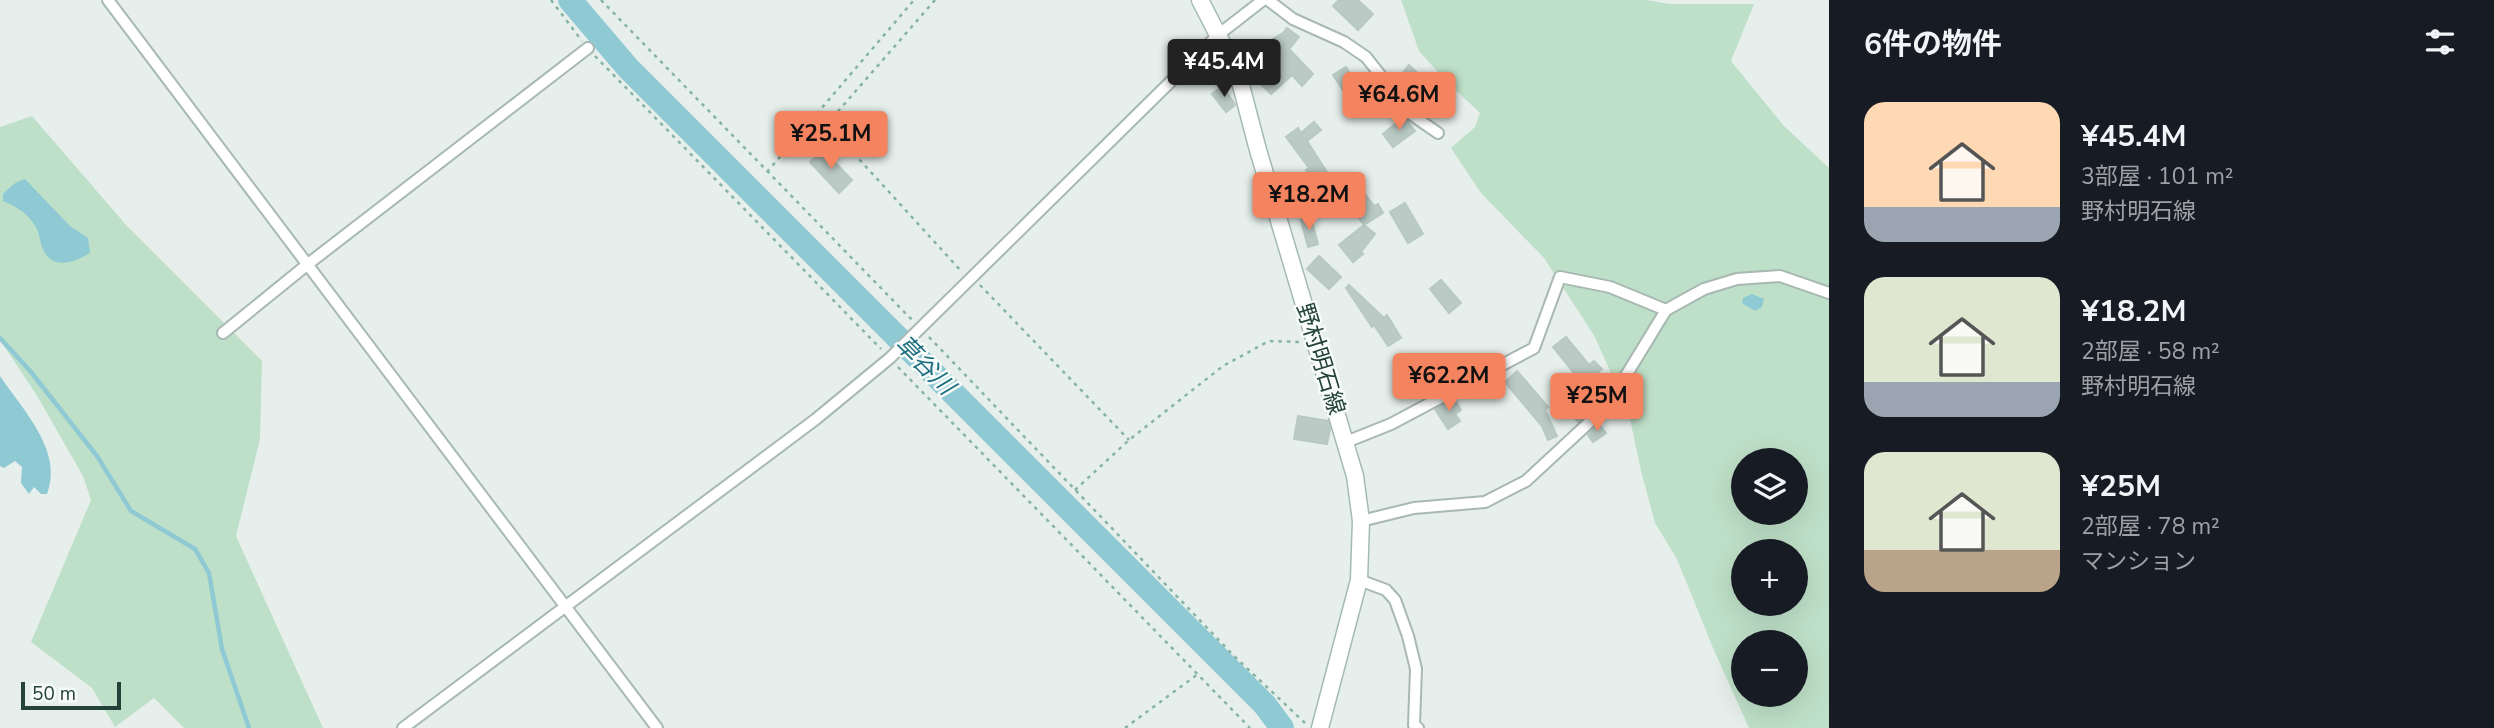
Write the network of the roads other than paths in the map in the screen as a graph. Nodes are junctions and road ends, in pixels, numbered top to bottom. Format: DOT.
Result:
graph roads {
  1 [pos="108,0"];
  2 [pos="1200,0"];
  3 [pos="1266,0"];
  4 [pos="1218,35"];
  5 [pos="588,48"];
  6 [pos="1438,133"];
  7 [pos="308,264"];
  8 [pos="1829,293"];
  9 [pos="1666,310"];
  10 [pos="223,333"];
  11 [pos="1346,442"];
  12 [pos="1361,521"];
  13 [pos="1359,580"];
  14 [pos="566,606"];
  15 [pos="1415,727"];
  16 [pos="403,728"];
  17 [pos="657,728"];
  18 [pos="1320,728"];
  1 -- 7 [label="street"];
  2 -- 4 [label="main road, 野村明石線"];
  3 -- 4 [label="street"];
  3 -- 6 [label="street"];
  4 -- 11 [label="main road, 野村明石線"];
  4 -- 14 [label="street"];
  5 -- 7 [label="street"];
  7 -- 10 [label="street"];
  7 -- 14 [label="street"];
  8 -- 9 [label="street"];
  9 -- 11 [label="street"];
  9 -- 12 [label="street"];
  11 -- 12 [label="main road, 野村明石線"];
  12 -- 13 [label="main road, 野村明石線"];
  13 -- 15 [label="street"];
  13 -- 18 [label="main road, 野村明石線"];
  14 -- 16 [label="street"];
  14 -- 17 [label="street"];
}
